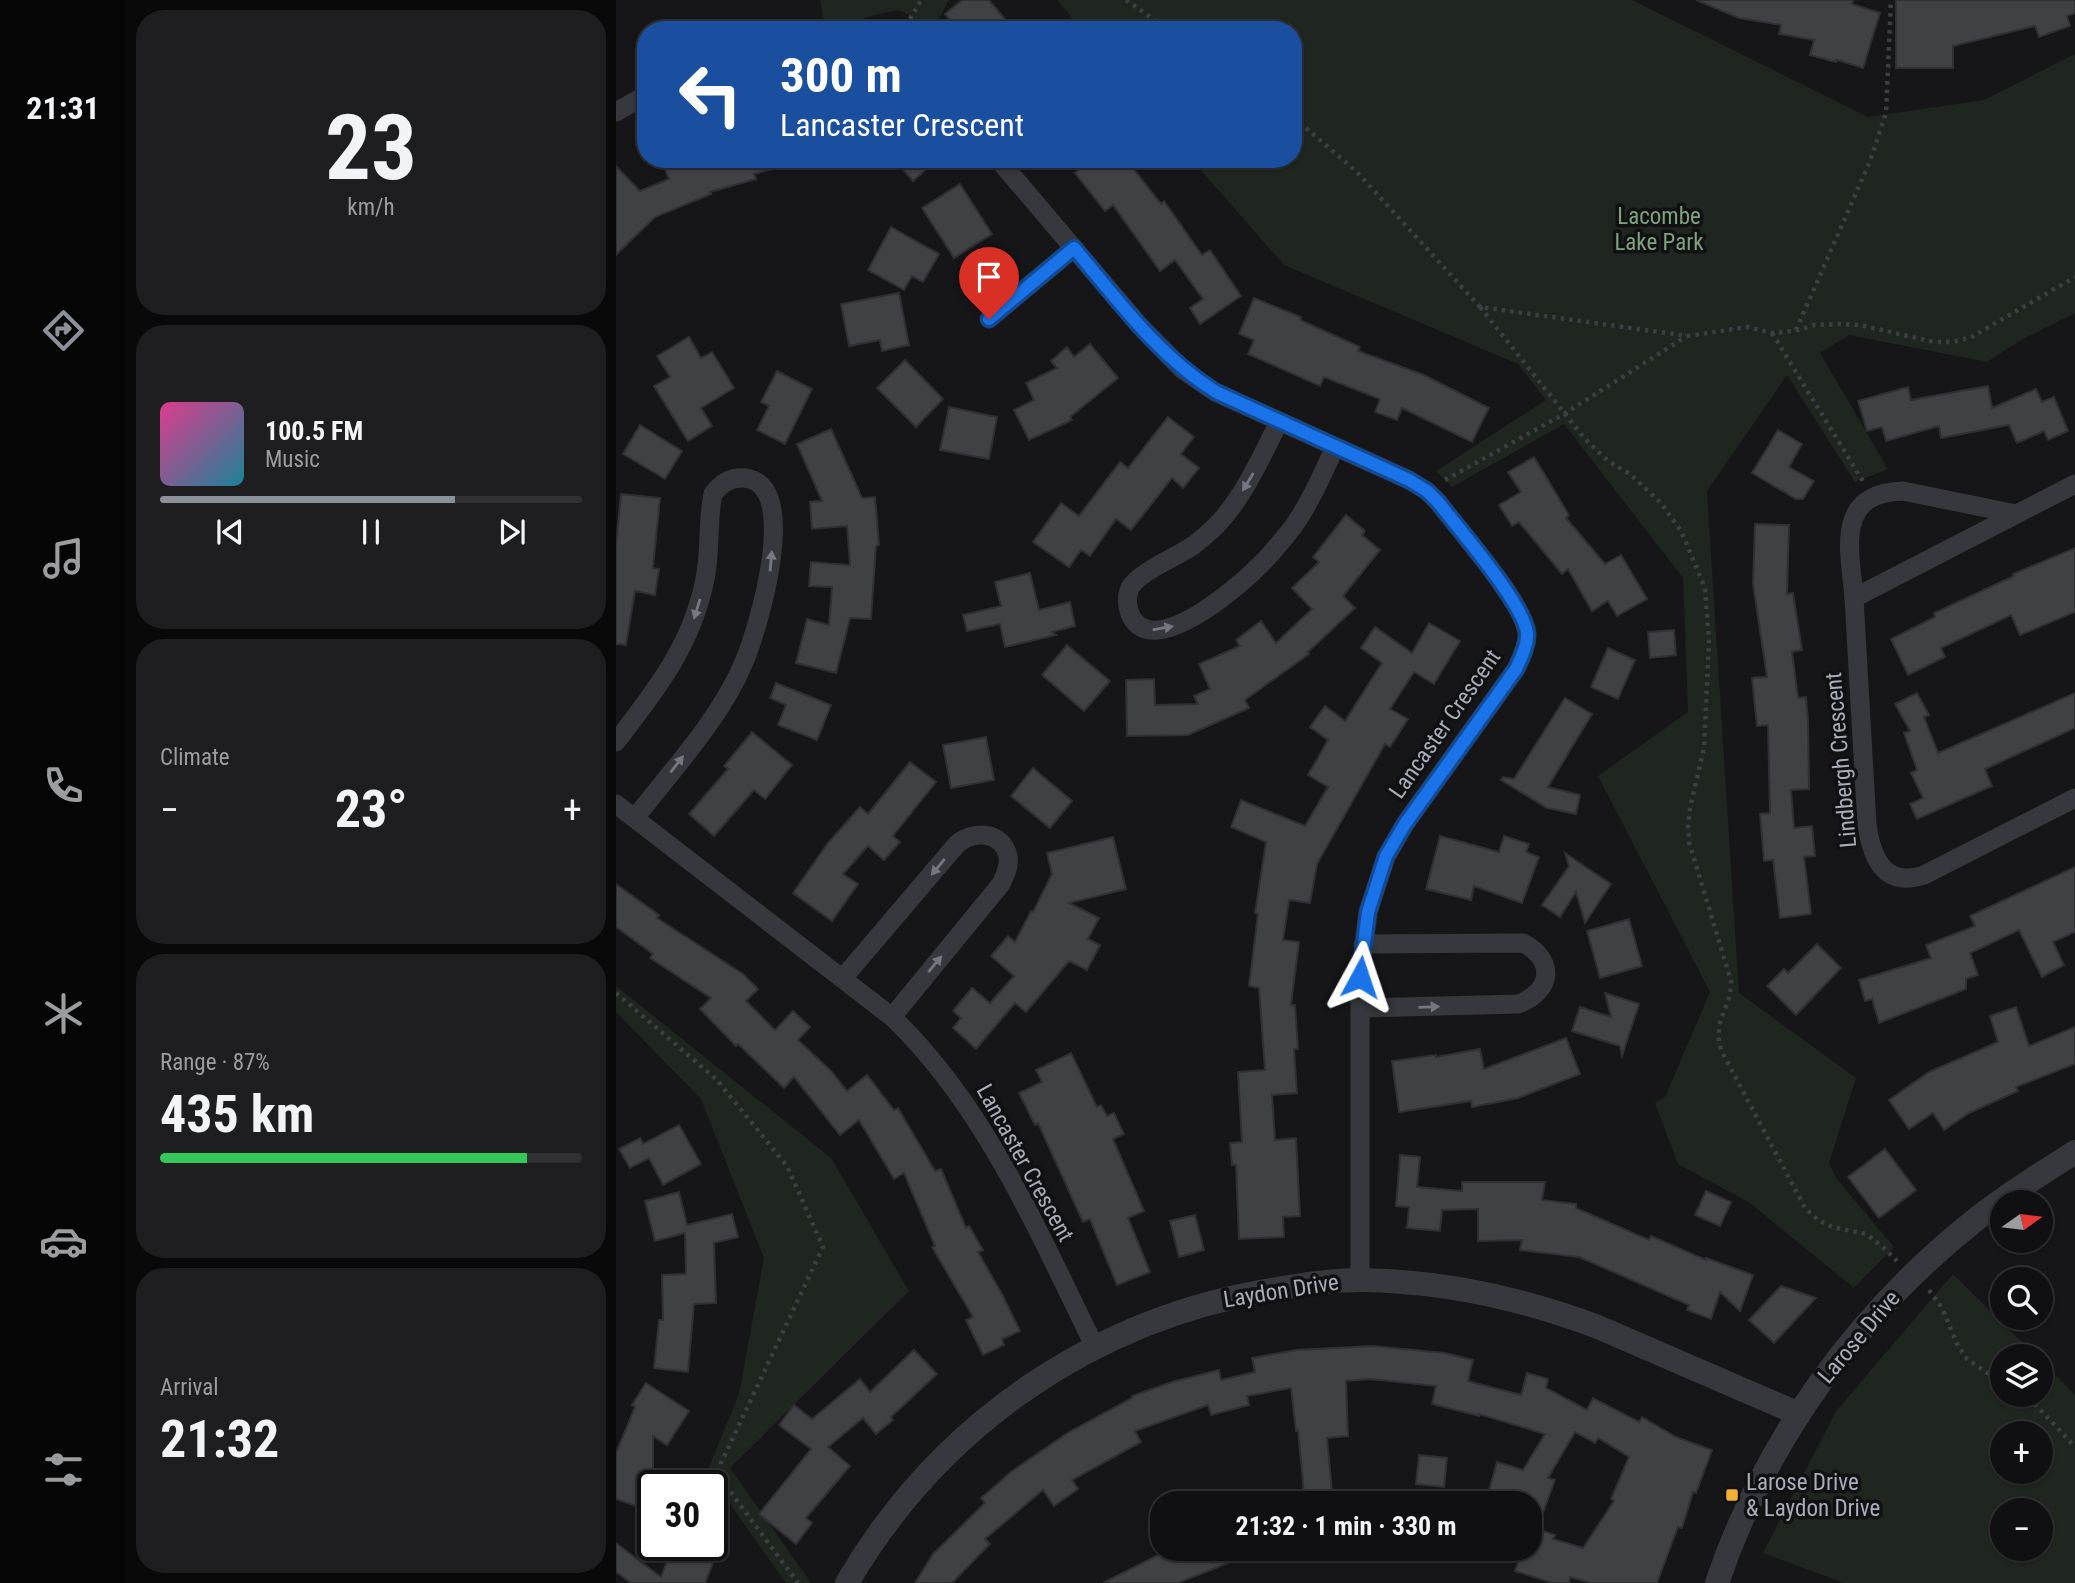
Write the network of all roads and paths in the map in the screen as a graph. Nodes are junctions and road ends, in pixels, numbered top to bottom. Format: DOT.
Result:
graph roads {
  1 [pos="921,0"];
  2 [pos="1126,0"];
  3 [pos="1891,0"];
  4 [pos="910,19"];
  5 [pos="1155,21"];
  6 [pos="637,100"];
  7 [pos="616,112"];
  8 [pos="1302,125"];
  9 [pos="1006,168"];
  10 [pos="1074,248"];
  11 [pos="2075,277"];
  12 [pos="1480,307"];
  13 [pos="989,319"];
  14 [pos="1795,331"];
  15 [pos="1772,333"];
  16 [pos="1688,335"];
  17 [pos="1564,414"];
  18 [pos="1279,422"];
  19 [pos="1335,447"];
  20 [pos="1443,482"];
  21 [pos="2075,484"];
  22 [pos="1866,487"];
  23 [pos="2016,514"];
  24 [pos="1853,598"];
  25 [pos="616,742"];
  26 [pos="2075,799"];
  27 [pos="616,804"];
  28 [pos="635,818"];
  29 [pos="1363,944"];
  30 [pos="843,978"];
  31 [pos="616,993"];
  32 [pos="1361,1009"];
  33 [pos="892,1017"];
  34 [pos="2075,1152"];
  35 [pos="1898,1261"];
  36 [pos="1360,1280"];
  37 [pos="1925,1284"];
  38 [pos="1095,1347"];
  39 [pos="1990,1375"];
  40 [pos="2038,1407"];
  41 [pos="1799,1415"];
  42 [pos="2075,1447"];
  43 [pos="797,1583"];
  44 [pos="846,1583"];
  45 [pos="1717,1583"];
  1 -- 4 [label="path"];
  2 -- 5 [label="path"];
  3 -- 14 [label="path"];
  6 -- 7 [label="street"];
  8 -- 12 [label="path"];
  9 -- 10 [label="street, Lancaster Crescent"];
  10 -- 13 [label="street"];
  10 -- 18 [label="street, Lancaster Crescent"];
  11 -- 14 [label="path"];
  12 -- 16 [label="path"];
  12 -- 17 [label="path"];
  14 -- 15 [label="path"];
  15 -- 16 [label="path"];
  15 -- 22 [label="path"];
  16 -- 17 [label="path"];
  17 -- 20 [label="path"];
  17 -- 35 [label="path"];
  18 -- 19 [label="street, Lancaster Crescent"];
  18 -- 19 [label="street, one-way"];
  19 -- 29 [label="street, Lancaster Crescent"];
  21 -- 23 [label="street"];
  23 -- 24 [label="street"];
  23 -- 24 [label="street, Lindbergh Crescent"];
  24 -- 26 [label="street, Lindbergh Crescent"];
  28 -- 25 [label="street, one-way"];
  27 -- 28 [label="street, Lancaster Crescent"];
  28 -- 30 [label="street, Lancaster Crescent"];
  29 -- 32 [label="street, Lancaster Crescent"];
  32 -- 29 [label="street, one-way"];
  30 -- 33 [label="street, Lancaster Crescent"];
  33 -- 30 [label="street, one-way"];
  31 -- 43 [label="path"];
  32 -- 36 [label="street, Lancaster Crescent"];
  33 -- 38 [label="street, Lancaster Crescent"];
  34 -- 41 [label="street, Larose Drive"];
  36 -- 38 [label="street, Laydon Drive"];
  36 -- 41 [label="street, Laydon Drive"];
  37 -- 39 [label="path"];
  38 -- 44 [label="street, Laydon Drive"];
  40 -- 42 [label="path"];
  41 -- 45 [label="street, Larose Drive"];
}
